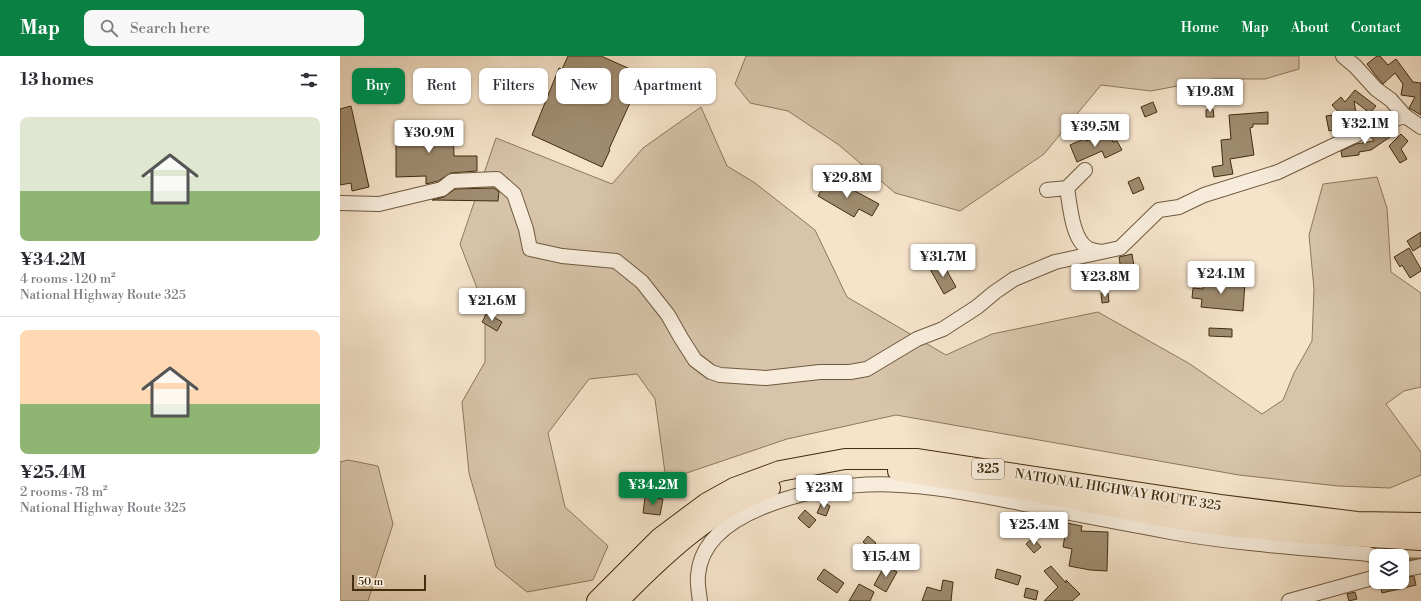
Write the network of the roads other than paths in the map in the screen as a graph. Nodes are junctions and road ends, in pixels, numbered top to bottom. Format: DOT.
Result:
graph roads {
  1 [pos="1343,56"];
  2 [pos="1355,61"];
  3 [pos="1405,116"];
  4 [pos="1421,127"];
  5 [pos="1085,170"];
  6 [pos="1067,188"];
  7 [pos="1047,190"];
  8 [pos="340,203"];
  9 [pos="1102,252"];
  10 [pos="1421,523"];
  11 [pos="1421,540"];
  12 [pos="1369,554"];
  13 [pos="1421,566"];
  14 [pos="1409,569"];
  15 [pos="1369,579"];
  16 [pos="597,601"];
  17 [pos="618,601"];
  18 [pos="700,601"];
  19 [pos="1289,601"];
  1 -- 2 [label="street"];
  2 -- 3 [label="street"];
  3 -- 4 [label="street"];
  3 -- 9 [label="street"];
  5 -- 6 [label="street"];
  6 -- 7 [label="street"];
  6 -- 9 [label="street"];
  8 -- 9 [label="street"];
  10 -- 16 [label="highway, NATIONAL HIGHWAY ROUTE 325 / 325"];
  11 -- 17 [label="highway, NATIONAL HIGHWAY ROUTE 325 / 325"];
  12 -- 18 [label="street"];
  13 -- 14 [label="street"];
  15 -- 19 [label="street"];
}
